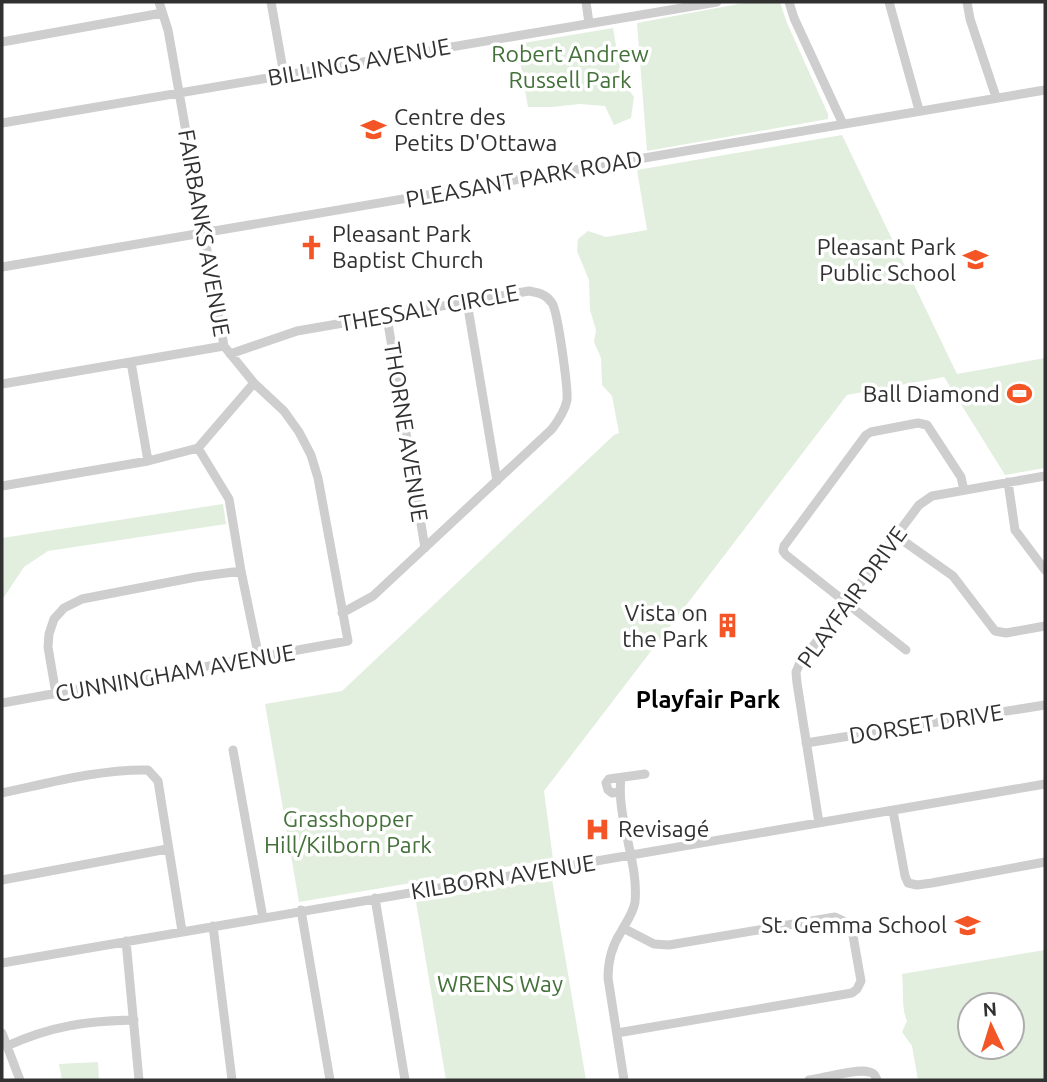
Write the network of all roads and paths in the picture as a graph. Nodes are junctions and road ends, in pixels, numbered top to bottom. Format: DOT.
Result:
graph roads {
  1 [pos="159,2"];
  2 [pos="271,2"];
  3 [pos="586,2"];
  4 [pos="717,2"];
  5 [pos="789,2"];
  6 [pos="889,2"];
  7 [pos="967,2"];
  8 [pos="162,13"];
  9 [pos="589,23"];
  10 [pos="2,42"];
  11 [pos="284,75"];
  12 [pos="1045,90"];
  13 [pos="179,93"];
  14 [pos="996,97"];
  15 [pos="919,110"];
  16 [pos="2,123"];
  17 [pos="843,124"];
  18 [pos="203,234"];
  19 [pos="2,267"];
  20 [pos="467,302"];
  21 [pos="387,317"];
  22 [pos="227,350"];
  23 [pos="131,362"];
  24 [pos="254,383"];
  25 [pos="2,384"];
  26 [pos="198,448"];
  27 [pos="148,461"];
  28 [pos="1045,476"];
  29 [pos="497,481"];
  30 [pos="1008,482"];
  31 [pos="2,486"];
  32 [pos="964,490"];
  33 [pos="895,535"];
  34 [pos="425,548"];
  35 [pos="1045,570"];
  36 [pos="241,571"];
  37 [pos="846,601"];
  38 [pos="342,613"];
  39 [pos="1045,626"];
  40 [pos="348,641"];
  41 [pos="906,650"];
  42 [pos="259,658"];
  43 [pos="56,694"];
  44 [pos="2,703"];
  45 [pos="1045,705"];
  46 [pos="806,743"];
  47 [pos="233,750"];
  48 [pos="645,774"];
  49 [pos="1045,784"];
  50 [pos="2,793"];
  51 [pos="893,811"];
  52 [pos="819,823"];
  53 [pos="167,849"];
  54 [pos="631,856"];
  55 [pos="1045,862"];
  56 [pos="2,880"];
  57 [pos="375,898"];
  58 [pos="300,910"];
  59 [pos="263,918"];
  60 [pos="212,926"];
  61 [pos="623,928"];
  62 [pos="182,931"];
  63 [pos="126,941"];
  64 [pos="2,962"];
  65 [pos="134,1020"];
  66 [pos="617,1032"];
  67 [pos="2,1033"];
  68 [pos="8,1045"];
  69 [pos="20,1080"];
  70 [pos="139,1080"];
  71 [pos="232,1080"];
  72 [pos="330,1080"];
  73 [pos="405,1080"];
  74 [pos="624,1080"];
  75 [pos="809,1080"];
  76 [pos="877,1080"];
  1 -- 8 [label="street, FAIRBANKS AVENUE"];
  2 -- 11 [label="street"];
  3 -- 9 [label="street"];
  4 -- 9 [label="street, BILLINGS AVENUE"];
  5 -- 17 [label="street"];
  6 -- 15 [label="street"];
  7 -- 14 [label="street"];
  8 -- 10 [label="street"];
  8 -- 13 [label="street, FAIRBANKS AVENUE"];
  9 -- 11 [label="street, BILLINGS AVENUE"];
  11 -- 13 [label="street, BILLINGS AVENUE"];
  12 -- 14 [label="street, PLEASANT PARK ROAD"];
  13 -- 16 [label="street, BILLINGS AVENUE"];
  13 -- 18 [label="street, FAIRBANKS AVENUE"];
  14 -- 15 [label="street, PLEASANT PARK ROAD"];
  15 -- 17 [label="street, PLEASANT PARK ROAD"];
  17 -- 18 [label="street, PLEASANT PARK ROAD"];
  18 -- 19 [label="street, PLEASANT PARK ROAD"];
  18 -- 22 [label="street, FAIRBANKS AVENUE"];
  20 -- 21 [label="street, THESSALY CIRCLE"];
  20 -- 29 [label="street"];
  20 -- 29 [label="street, THESSALY CIRCLE"];
  21 -- 22 [label="street, THESSALY CIRCLE"];
  21 -- 34 [label="street, THORNE AVENUE"];
  22 -- 23 [label="street, THESSALY CIRCLE"];
  22 -- 24 [label="street, FAIRBANKS AVENUE"];
  23 -- 25 [label="street, THESSALY CIRCLE"];
  23 -- 27 [label="street"];
  24 -- 26 [label="street"];
  24 -- 38 [label="street, FAIRBANKS AVENUE"];
  26 -- 27 [label="street"];
  26 -- 36 [label="street"];
  27 -- 31 [label="street"];
  28 -- 30 [label="street, PLAYFAIR DRIVE"];
  29 -- 34 [label="street, THESSALY CIRCLE"];
  30 -- 32 [label="street, PLAYFAIR DRIVE"];
  30 -- 35 [label="street"];
  32 -- 33 [label="street, PLAYFAIR DRIVE"];
  32 -- 37 [label="street"];
  33 -- 37 [label="street, PLAYFAIR DRIVE"];
  33 -- 39 [label="street"];
  34 -- 38 [label="street, THESSALY CIRCLE"];
  36 -- 42 [label="street"];
  36 -- 43 [label="street"];
  37 -- 41 [label="street"];
  37 -- 46 [label="street, PLAYFAIR DRIVE"];
  38 -- 40 [label="street, FAIRBANKS AVENUE"];
  40 -- 42 [label="street, CUNNINGHAM AVENUE"];
  42 -- 43 [label="street, CUNNINGHAM AVENUE"];
  43 -- 44 [label="street, CUNNINGHAM AVENUE"];
  45 -- 46 [label="street, DORSET DRIVE"];
  46 -- 52 [label="street, PLAYFAIR DRIVE"];
  47 -- 59 [label="street"];
  48 -- 54 [label="street"];
  49 -- 51 [label="street, KILBORN AVENUE"];
  50 -- 53 [label="street"];
  51 -- 52 [label="street, KILBORN AVENUE"];
  51 -- 55 [label="street"];
  52 -- 54 [label="street, KILBORN AVENUE"];
  53 -- 56 [label="street"];
  53 -- 62 [label="street"];
  54 -- 57 [label="street, KILBORN AVENUE"];
  54 -- 61 [label="street"];
  57 -- 58 [label="street, KILBORN AVENUE"];
  57 -- 73 [label="street"];
  58 -- 59 [label="street, KILBORN AVENUE"];
  58 -- 72 [label="street"];
  59 -- 60 [label="street, KILBORN AVENUE"];
  60 -- 62 [label="street, KILBORN AVENUE"];
  60 -- 71 [label="street"];
  61 -- 66 [label="street"];
  61 -- 66 [label="street"];
  62 -- 63 [label="street, KILBORN AVENUE"];
  63 -- 64 [label="street, KILBORN AVENUE"];
  63 -- 65 [label="street"];
  65 -- 68 [label="street"];
  65 -- 70 [label="street"];
  66 -- 74 [label="street"];
  67 -- 68 [label="street"];
  68 -- 69 [label="street"];
  75 -- 76 [label="street"];
}
